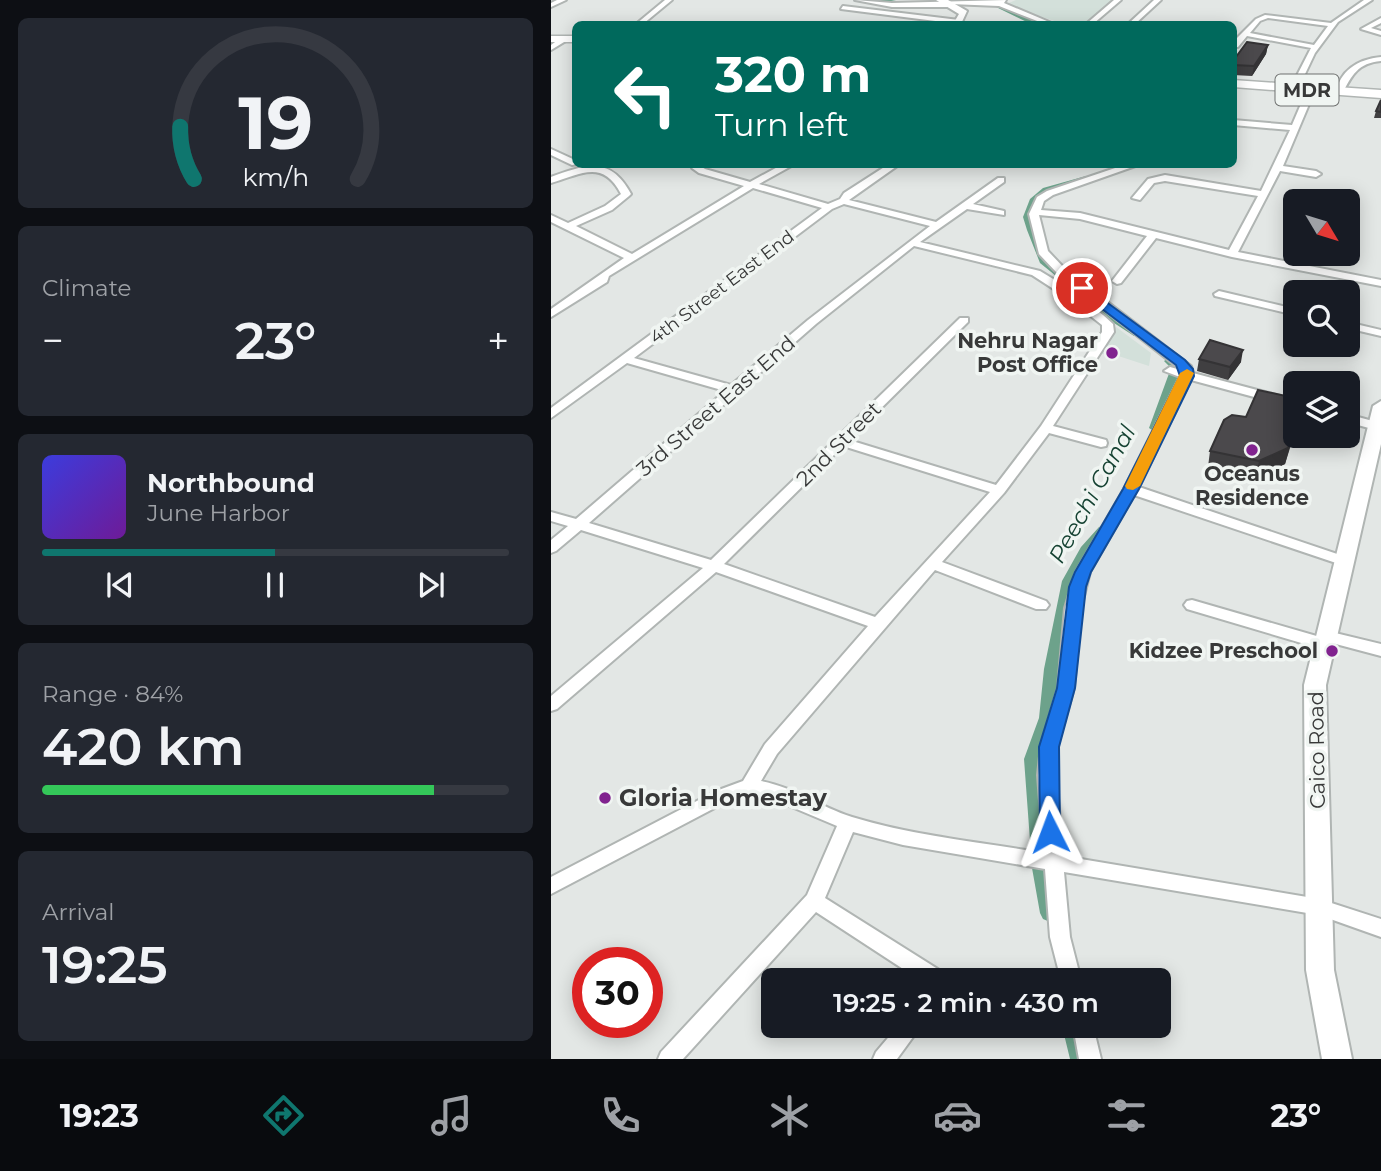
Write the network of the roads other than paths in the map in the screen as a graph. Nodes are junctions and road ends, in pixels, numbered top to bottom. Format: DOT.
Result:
graph roads {
  1 [pos="563,0"];
  2 [pos="669,0"];
  3 [pos="858,0"];
  4 [pos="1118,0"];
  5 [pos="1158,0"];
  6 [pos="1369,0"];
  7 [pos="1002,2"];
  8 [pos="944,3"];
  9 [pos="551,5"];
  10 [pos="843,9"];
  11 [pos="1381,20"];
  12 [pos="643,21"];
  13 [pos="942,21"];
  14 [pos="959,21"];
  15 [pos="1043,21"];
  16 [pos="1093,21"];
  17 [pos="1134,21"];
  18 [pos="1333,25"];
  19 [pos="1381,33"];
  20 [pos="1245,34"];
  21 [pos="551,39"];
  22 [pos="570,39"];
  23 [pos="1237,43"];
  24 [pos="1315,47"];
  25 [pos="551,48"];
  26 [pos="1381,60"];
  27 [pos="1237,83"];
  28 [pos="1294,89"];
  29 [pos="1311,90"];
  30 [pos="1339,92"];
  31 [pos="1381,94"];
  32 [pos="1237,122"];
  33 [pos="1296,128"];
  34 [pos="551,152"];
  35 [pos="572,161"];
  36 [pos="577,168"];
  37 [pos="598,168"];
  38 [pos="697,168"];
  39 [pos="783,168"];
  40 [pos="890,168"];
  41 [pos="1125,168"];
  42 [pos="1277,168"];
  43 [pos="1316,174"];
  44 [pos="551,180"];
  45 [pos="1001,180"];
  46 [pos="753,184"];
  47 [pos="1264,194"];
  48 [pos="1137,198"];
  49 [pos="843,201"];
  50 [pos="963,205"];
  51 [pos="829,207"];
  52 [pos="1035,212"];
  53 [pos="1001,213"];
  54 [pos="551,218"];
  55 [pos="937,225"];
  56 [pos="569,226"];
  57 [pos="1153,235"];
  58 [pos="912,243"];
  59 [pos="1232,254"];
  60 [pos="632,258"];
  61 [pos="1117,281"];
  62 [pos="1381,284"];
  63 [pos="1219,294"];
  64 [pos="1283,309"];
  65 [pos="551,314"];
  66 [pos="964,320"];
  67 [pos="1360,328"];
  68 [pos="1381,332"];
  69 [pos="625,359"];
  70 [pos="1180,374"];
  71 [pos="734,390"];
  72 [pos="1283,401"];
  73 [pos="551,414"];
  74 [pos="1360,420"];
  75 [pos="1378,422"];
  76 [pos="1046,428"];
  77 [pos="842,442"];
  78 [pos="1101,443"];
  79 [pos="1131,489"];
  80 [pos="999,490"];
  81 [pos="551,516"];
  82 [pos="581,524"];
  83 [pos="551,548"];
  84 [pos="1344,561"];
  85 [pos="932,563"];
  86 [pos="714,566"];
  87 [pos="1041,605"];
  88 [pos="1192,605"];
  89 [pos="878,624"];
  90 [pos="1326,640"];
  91 [pos="1381,650"];
  92 [pos="551,705"];
  93 [pos="749,786"];
  94 [pos="848,822"];
  95 [pos="1050,861"];
  96 [pos="551,886"];
  97 [pos="814,901"];
  98 [pos="1319,907"];
  99 [pos="1381,928"];
  100 [pos="918,968"];
  101 [pos="1068,968"];
  102 [pos="901,1038"];
  103 [pos="1085,1038"];
  104 [pos="669,1059"];
  105 [pos="884,1059"];
  106 [pos="1090,1059"];
  107 [pos="1337,1059"];
  1 -- 9 [label="street"];
  2 -- 12 [label="street"];
  3 -- 8 [label="street"];
  4 -- 16 [label="street"];
  5 -- 17 [label="street"];
  6 -- 18 [label="street"];
  7 -- 8 [label="street"];
  7 -- 15 [label="street"];
  8 -- 14 [label="street"];
  10 -- 13 [label="street"];
  11 -- 19 [label="street"];
  18 -- 20 [label="street"];
  18 -- 24 [label="street"];
  20 -- 23 [label="street"];
  20 -- 24 [label="street"];
  21 -- 22 [label="main road"];
  22 -- 25 [label="street"];
  24 -- 28 [label="street"];
  26 -- 30 [label="street"];
  27 -- 28 [label="main road, MDR"];
  28 -- 29 [label="main road, MDR"];
  29 -- 30 [label="main road, MDR"];
  29 -- 33 [label="street"];
  30 -- 31 [label="main road, MDR"];
  32 -- 33 [label="street"];
  33 -- 42 [label="street"];
  34 -- 35 [label="street"];
  36 -- 44 [label="street"];
  37 -- 56 [label="street"];
  38 -- 46 [label="street"];
  39 -- 46 [label="street"];
  40 -- 49 [label="street, 4th Street East End"];
  41 -- 52 [label="street"];
  42 -- 43 [label="street"];
  42 -- 47 [label="street"];
  45 -- 50 [label="street, 3rd Street East End"];
  46 -- 51 [label="street"];
  46 -- 60 [label="street"];
  47 -- 48 [label="street"];
  47 -- 59 [label="street"];
  49 -- 51 [label="street, 4th Street East End"];
  49 -- 55 [label="street"];
  50 -- 53 [label="street"];
  50 -- 55 [label="street, 3rd Street East End"];
  51 -- 69 [label="street, 4th Street East End"];
  52 -- 57 [label="street"];
  52 -- 70 [label="street"];
  54 -- 56 [label="street"];
  55 -- 58 [label="street, 3rd Street East End"];
  56 -- 60 [label="street"];
  57 -- 59 [label="street"];
  57 -- 61 [label="street"];
  58 -- 71 [label="street, 3rd Street East End"];
  58 -- 76 [label="street"];
  59 -- 62 [label="street"];
  60 -- 65 [label="street"];
  63 -- 64 [label="street"];
  66 -- 77 [label="street, 2nd Street"];
  67 -- 68 [label="street"];
  69 -- 71 [label="street"];
  69 -- 73 [label="street, 4th Street East End"];
  70 -- 72 [label="street"];
  70 -- 79 [label="street"];
  71 -- 82 [label="street, 3rd Street East End"];
  74 -- 75 [label="street"];
  75 -- 84 [label="street, Caico Road"];
  76 -- 78 [label="street"];
  76 -- 80 [label="street"];
  77 -- 80 [label="street"];
  77 -- 86 [label="street, 2nd Street"];
  79 -- 84 [label="street"];
  79 -- 95 [label="street"];
  80 -- 85 [label="street"];
  81 -- 82 [label="street"];
  82 -- 83 [label="street, 3rd Street East End"];
  82 -- 86 [label="street"];
  84 -- 90 [label="street, Caico Road"];
  85 -- 87 [label="street"];
  85 -- 89 [label="street"];
  86 -- 89 [label="street"];
  86 -- 92 [label="street, 2nd Street"];
  88 -- 90 [label="street"];
  89 -- 93 [label="street"];
  90 -- 91 [label="street"];
  90 -- 98 [label="street, Caico Road"];
  93 -- 94 [label="street"];
  93 -- 96 [label="street"];
  94 -- 95 [label="street"];
  94 -- 97 [label="street"];
  95 -- 98 [label="street"];
  95 -- 101 [label="street"];
  97 -- 100 [label="street"];
  97 -- 104 [label="street"];
  98 -- 99 [label="street"];
  98 -- 107 [label="street, Caico Road"];
  102 -- 105 [label="street"];
  103 -- 106 [label="street"];
}
